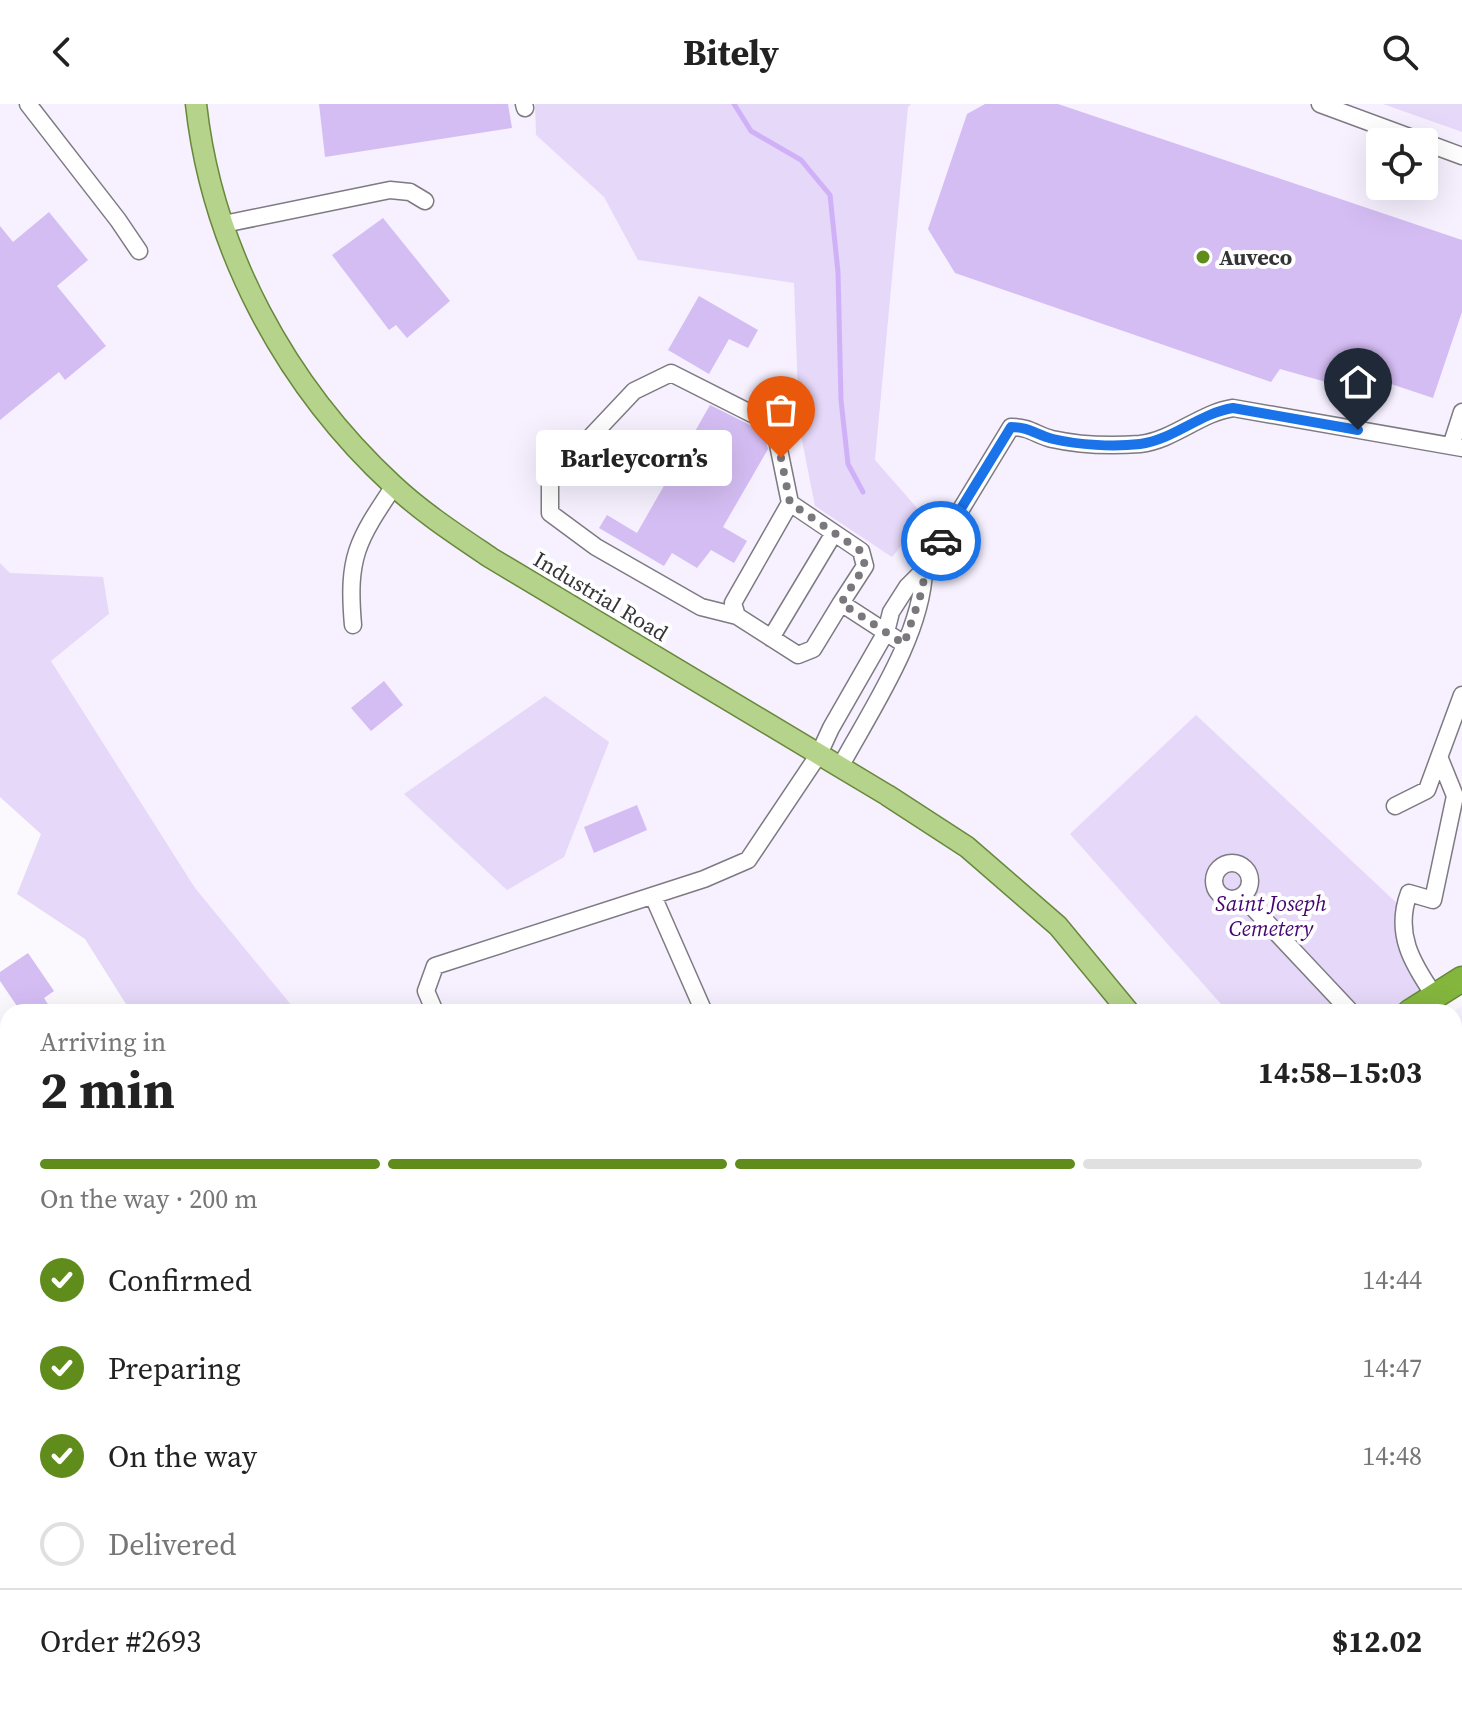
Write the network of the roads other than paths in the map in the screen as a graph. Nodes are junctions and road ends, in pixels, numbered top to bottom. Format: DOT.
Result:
graph roads {
  1 [pos="28,104"];
  2 [pos="196,104"];
  3 [pos="1320,104"];
  4 [pos="1386,128"];
  5 [pos="1438,147"];
  6 [pos="1462,156"];
  7 [pos="425,201"];
  8 [pos="224,224"];
  9 [pos="139,251"];
  10 [pos="1462,412"];
  11 [pos="1457,447"];
  12 [pos="394,486"];
  13 [pos="790,503"];
  14 [pos="834,533"];
  15 [pos="924,570"];
  16 [pos="841,603"];
  17 [pos="737,616"];
  18 [pos="353,625"];
  19 [pos="886,632"];
  20 [pos="771,638"];
  21 [pos="904,644"];
  22 [pos="1462,695"];
  23 [pos="819,754"];
  24 [pos="1440,759"];
  25 [pos="840,767"];
  26 [pos="1395,806"];
  27 [pos="653,896"];
  28 [pos="1242,896"];
  29 [pos="1462,979"];
  30 [pos="1434,995"];
  31 [pos="432,1004"];
  32 [pos="700,1004"];
  33 [pos="1123,1004"];
  34 [pos="1343,1004"];
  35 [pos="1421,1004"];
  1 -- 9 [label="street"];
  2 -- 8 [label="main road, Industrial Road"];
  3 -- 4 [label="street"];
  5 -- 6 [label="street"];
  7 -- 8 [label="street"];
  8 -- 12 [label="main road, Industrial Road"];
  10 -- 11 [label="street"];
  11 -- 15 [label="street"];
  12 -- 18 [label="street"];
  12 -- 23 [label="main road, Industrial Road"];
  13 -- 14 [label="street"];
  13 -- 17 [label="street"];
  13 -- 17 [label="street"];
  14 -- 16 [label="street"];
  14 -- 20 [label="street"];
  15 -- 19 [label="street"];
  15 -- 21 [label="street"];
  16 -- 19 [label="street"];
  16 -- 20 [label="street"];
  17 -- 20 [label="street"];
  19 -- 21 [label="street"];
  19 -- 23 [label="street"];
  21 -- 25 [label="street"];
  22 -- 24 [label="street"];
  23 -- 25 [label="main road, Industrial Road"];
  23 -- 27 [label="street"];
  24 -- 26 [label="street"];
  24 -- 30 [label="street"];
  25 -- 33 [label="main road, Industrial Road"];
  27 -- 31 [label="street"];
  27 -- 32 [label="street"];
  28 -- 34 [label="street"];
  29 -- 30 [label="highway"];
  30 -- 35 [label="highway"];
}
